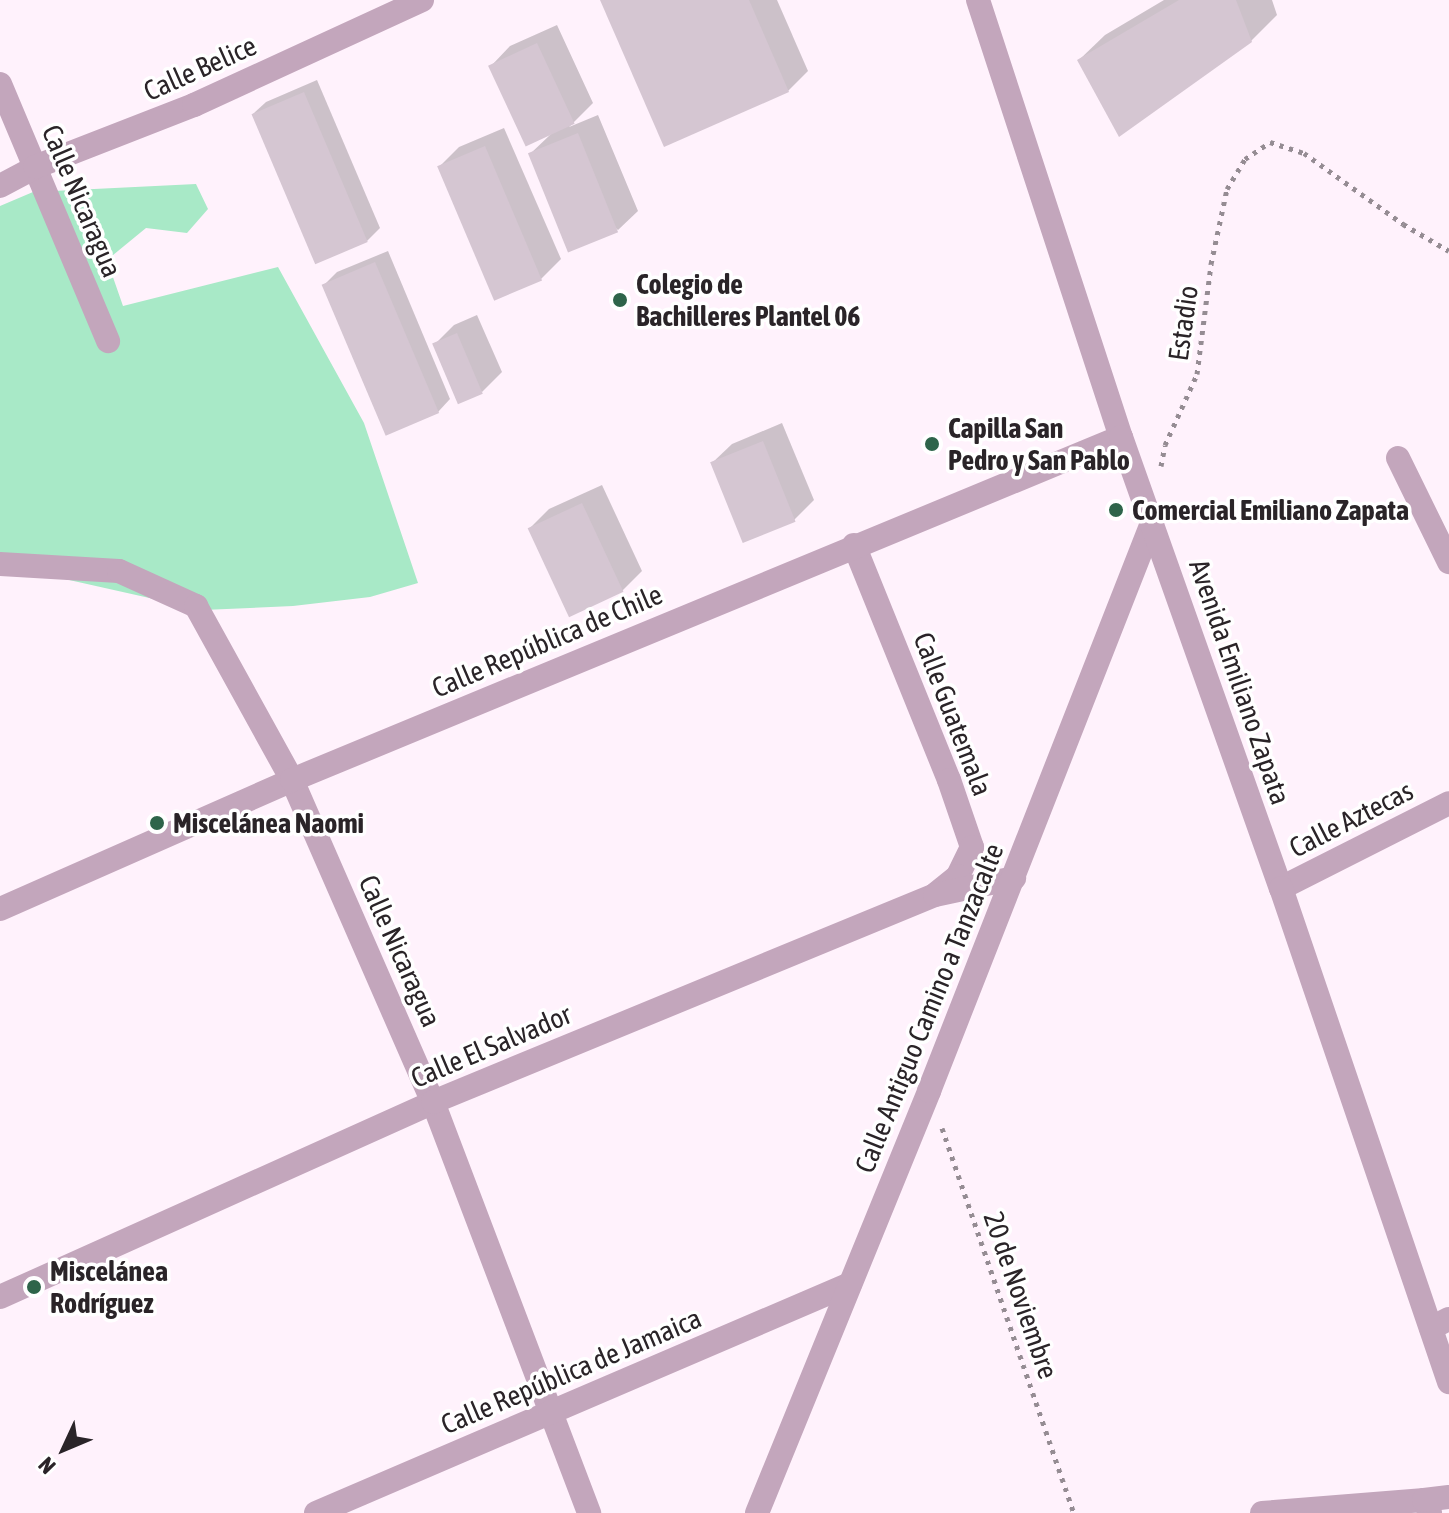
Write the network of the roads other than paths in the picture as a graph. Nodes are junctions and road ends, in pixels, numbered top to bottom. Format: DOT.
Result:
graph roads {
  1 [pos="422,0"];
  2 [pos="983,3"];
  3 [pos="0,84"];
  4 [pos="35,167"];
  5 [pos="0,186"];
  6 [pos="108,341"];
  7 [pos="1121,437"];
  8 [pos="1398,458"];
  9 [pos="1152,523"];
  10 [pos="854,545"];
  11 [pos="1449,562"];
  12 [pos="0,564"];
  13 [pos="292,780"];
  14 [pos="1449,803"];
  15 [pos="1014,878"];
  16 [pos="1281,888"];
  17 [pos="935,895"];
  18 [pos="0,909"];
  19 [pos="433,1102"];
  20 [pos="850,1284"];
  21 [pos="0,1297"];
  22 [pos="1440,1324"];
  23 [pos="1449,1382"];
  24 [pos="550,1413"];
  25 [pos="1449,1497"];
  26 [pos="1427,1506"];
  27 [pos="316,1513"];
  28 [pos="589,1513"];
  29 [pos="757,1513"];
  30 [pos="1262,1513"];
  1 -- 4 [label="street, Calle Belice"];
  2 -- 7 [label="street, Avenida Emiliano Zapata"];
  3 -- 4 [label="street, Calle Nicaragua"];
  4 -- 5 [label="street, Calle Belice"];
  4 -- 6 [label="street, Calle Nicaragua"];
  7 -- 9 [label="street, Avenida Emiliano Zapata"];
  7 -- 10 [label="street, Calle República de Chile"];
  8 -- 11 [label="street"];
  9 -- 15 [label="street, Calle Antiguo Camino a Tanzacalte"];
  9 -- 16 [label="street, Avenida Emiliano Zapata"];
  10 -- 13 [label="street, Calle República de Chile"];
  10 -- 17 [label="street, Calle Guatemala"];
  12 -- 13 [label="street, Calle Nicaragua"];
  13 -- 18 [label="street, Calle República de Chile"];
  13 -- 19 [label="street, Calle Nicaragua"];
  14 -- 16 [label="street, Calle Aztecas"];
  15 -- 17 [label="street, Calle El Salvador"];
  15 -- 20 [label="street, Calle Antiguo Camino a Tanzacalte"];
  16 -- 22 [label="street, Avenida Emiliano Zapata"];
  17 -- 19 [label="street, Calle El Salvador"];
  19 -- 21 [label="street, Calle El Salvador"];
  19 -- 24 [label="street, Calle Nicaragua"];
  20 -- 24 [label="street, Calle República de Jamaica"];
  20 -- 29 [label="street, Calle Antiguo Camino a Tanzacalte"];
  22 -- 23 [label="street, Avenida Emiliano Zapata"];
  24 -- 27 [label="street, Calle República de Jamaica"];
  24 -- 28 [label="street, Calle Nicaragua"];
  25 -- 26 [label="street"];
  26 -- 30 [label="street"];
}
